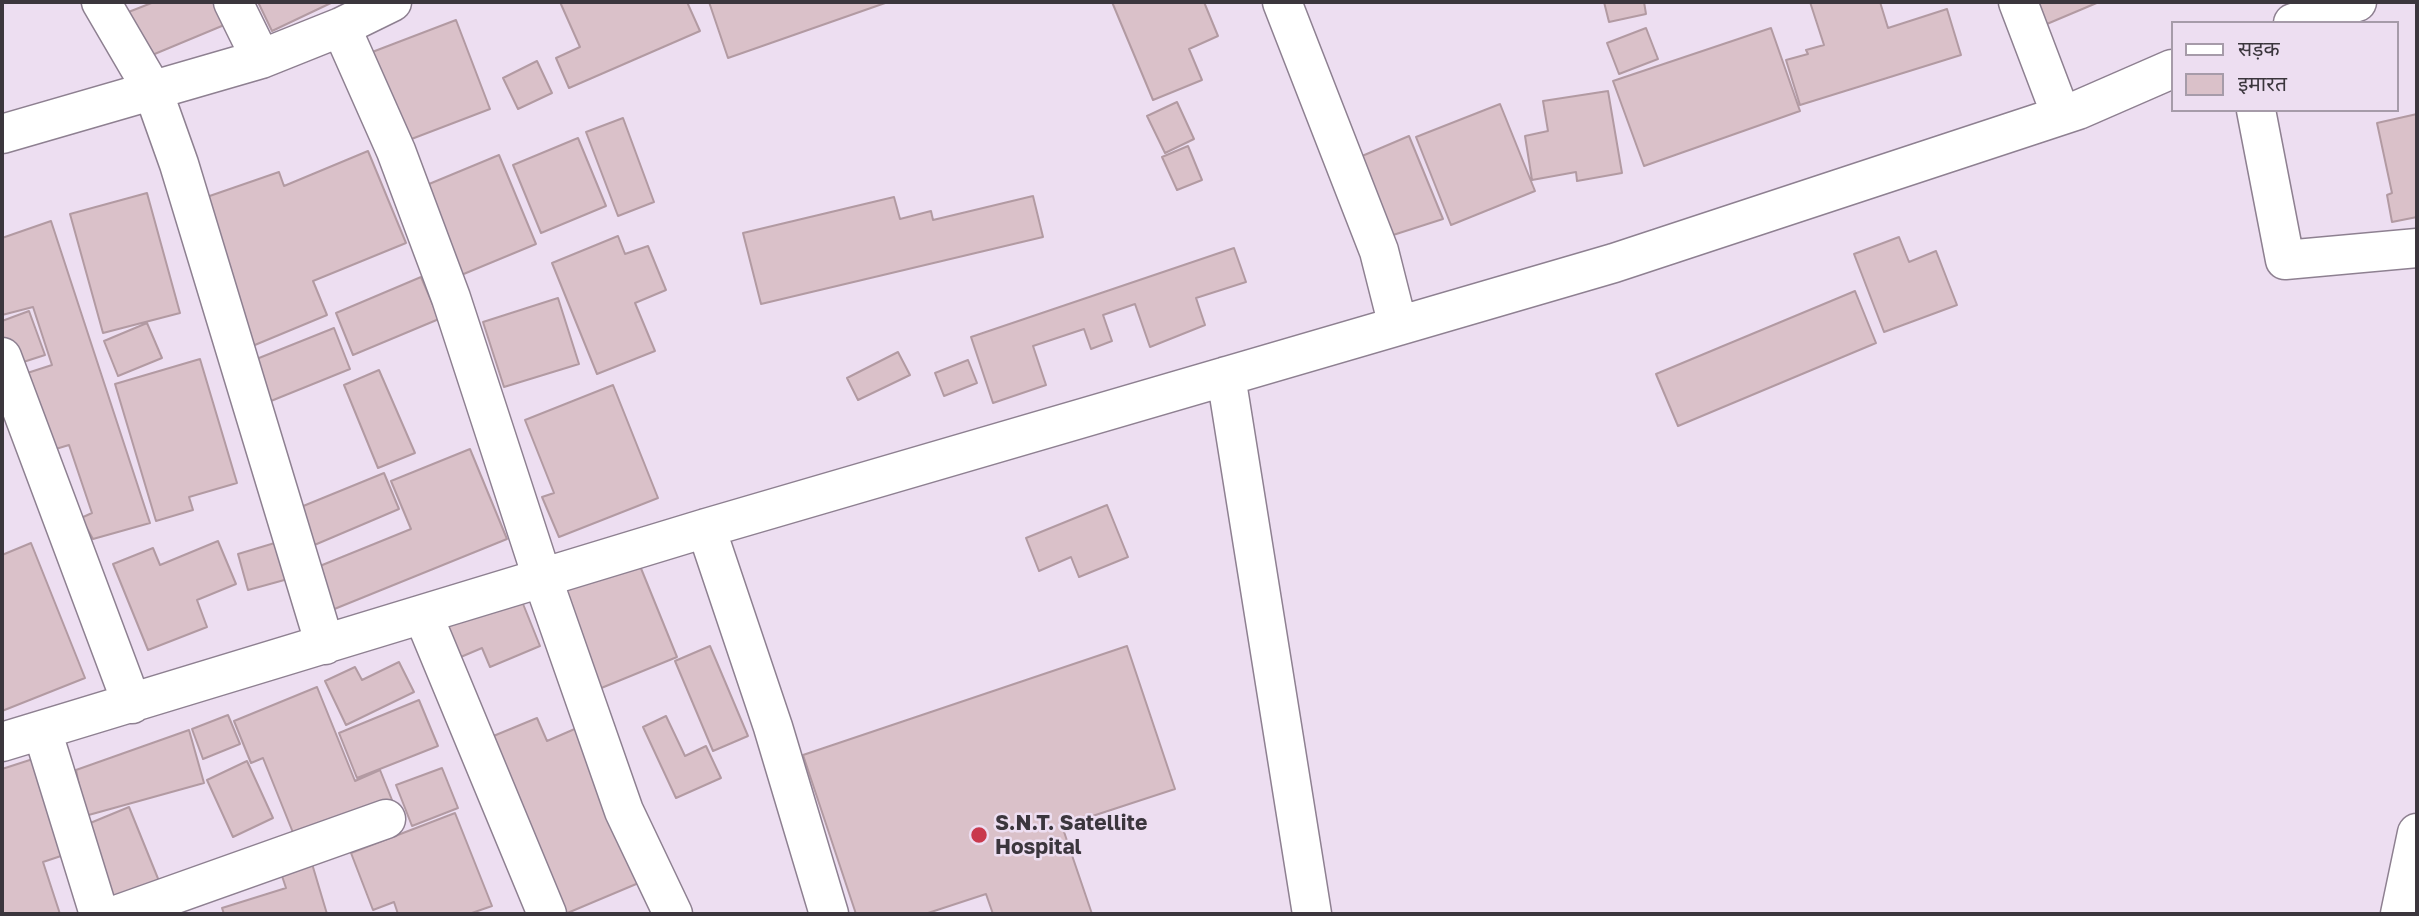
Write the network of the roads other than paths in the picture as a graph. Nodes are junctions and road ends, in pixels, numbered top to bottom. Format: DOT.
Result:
graph roads {
  1 [pos="101,2"];
  2 [pos="233,2"];
  3 [pos="393,2"];
  4 [pos="1282,2"];
  5 [pos="2018,2"];
  6 [pos="2357,2"];
  7 [pos="2299,21"];
  8 [pos="341,27"];
  9 [pos="261,59"];
  10 [pos="2170,70"];
  11 [pos="153,91"];
  12 [pos="2256,112"];
  13 [pos="2060,115"];
  14 [pos="2,134"];
  15 [pos="2417,248"];
  16 [pos="1398,326"];
  17 [pos="2,357"];
  18 [pos="1226,376"];
  19 [pos="706,528"];
  20 [pos="542,577"];
  21 [pos="423,615"];
  22 [pos="325,645"];
  23 [pos="132,704"];
  24 [pos="42,730"];
  25 [pos="2,742"];
  26 [pos="386,819"];
  27 [pos="2417,833"];
  28 [pos="99,914"];
  29 [pos="119,914"];
  30 [pos="547,914"];
  31 [pos="673,914"];
  32 [pos="829,914"];
  33 [pos="1312,914"];
  34 [pos="2400,914"];
  1 -- 11 [label="street"];
  2 -- 9 [label="street"];
  3 -- 8 [label="street"];
  4 -- 16 [label="street"];
  5 -- 13 [label="street"];
  6 -- 7 [label="street"];
  8 -- 9 [label="street"];
  8 -- 20 [label="street"];
  9 -- 11 [label="street"];
  10 -- 13 [label="street"];
  11 -- 14 [label="street"];
  11 -- 22 [label="street"];
  12 -- 15 [label="street"];
  13 -- 16 [label="street"];
  16 -- 18 [label="street"];
  17 -- 23 [label="street"];
  18 -- 19 [label="street"];
  18 -- 33 [label="street"];
  19 -- 20 [label="street"];
  19 -- 32 [label="street"];
  20 -- 21 [label="street"];
  20 -- 31 [label="street"];
  21 -- 22 [label="street"];
  21 -- 30 [label="street"];
  22 -- 23 [label="street"];
  23 -- 24 [label="street"];
  24 -- 25 [label="street"];
  24 -- 28 [label="street"];
  26 -- 29 [label="street"];
  27 -- 34 [label="street"];
}
